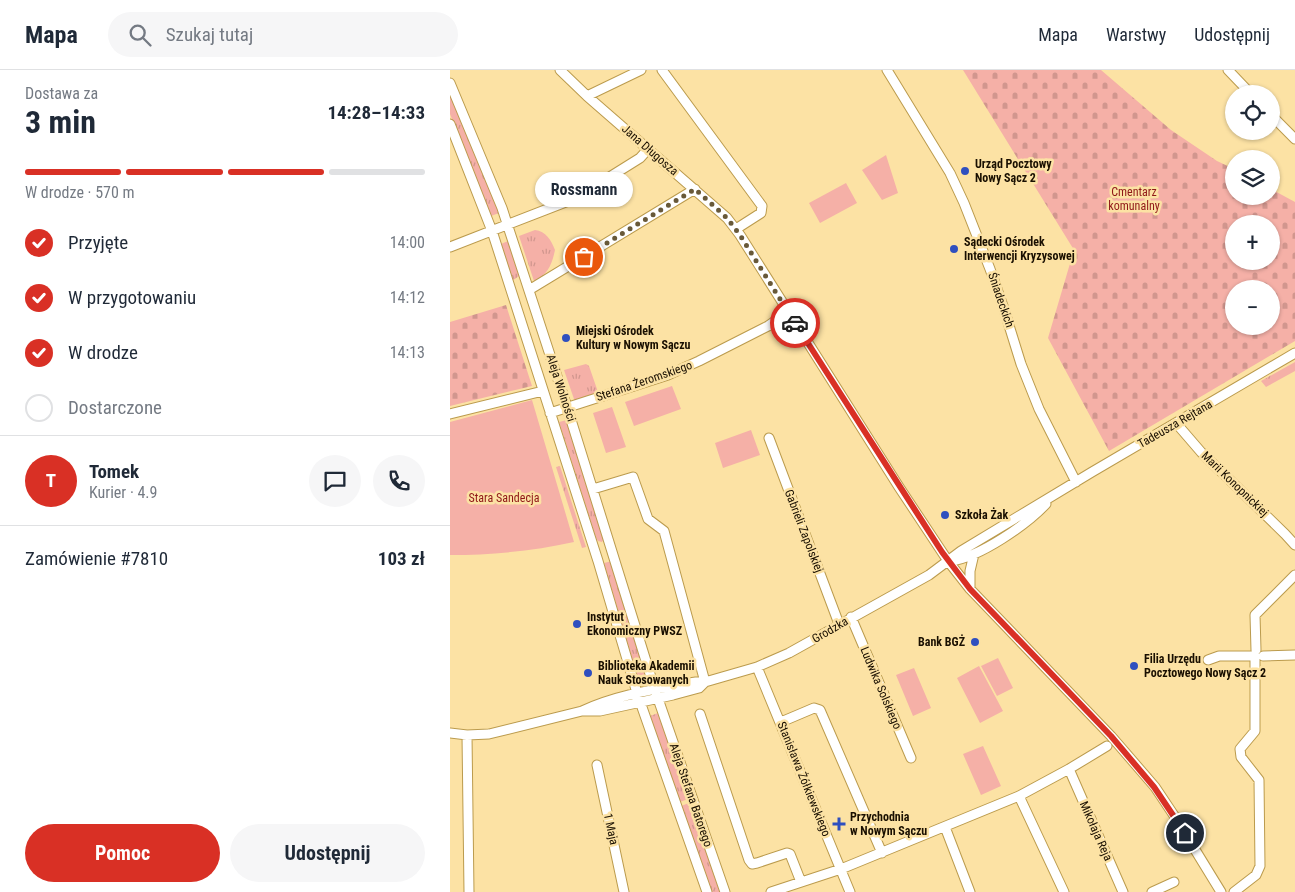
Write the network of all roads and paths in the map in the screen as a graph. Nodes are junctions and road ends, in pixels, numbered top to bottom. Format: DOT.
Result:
graph roads {
  1 [pos="560,70"];
  2 [pos="641,70"];
  3 [pos="662,70"];
  4 [pos="887,70"];
  5 [pos="1228,70"];
  6 [pos="450,83"];
  7 [pos="1242,85"];
  8 [pos="587,96"];
  9 [pos="450,124"];
  10 [pos="1280,124"];
  11 [pos="1295,139"];
  12 [pos="649,148"];
  13 [pos="695,189"];
  14 [pos="508,225"];
  15 [pos="736,229"];
  16 [pos="492,231"];
  17 [pos="450,247"];
  18 [pos="529,290"];
  19 [pos="788,312"];
  20 [pos="1295,353"];
  21 [pos="543,391"];
  22 [pos="567,407"];
  23 [pos="550,413"];
  24 [pos="450,414"];
  25 [pos="1176,423"];
  26 [pos="769,438"];
  27 [pos="1076,482"];
  28 [pos="593,489"];
  29 [pos="1055,495"];
  30 [pos="1295,545"];
  31 [pos="974,554"];
  32 [pos="948,561"];
  33 [pos="1295,575"];
  34 [pos="970,589"];
  35 [pos="851,617"];
  36 [pos="839,624"];
  37 [pos="1295,655"];
  38 [pos="1208,660"];
  39 [pos="757,666"];
  40 [pos="705,682"];
  41 [pos="657,694"];
  42 [pos="639,698"];
  43 [pos="700,714"];
  44 [pos="781,722"];
  45 [pos="450,733"];
  46 [pos="467,735"];
  47 [pos="1107,746"];
  48 [pos="911,758"];
  49 [pos="597,766"];
  50 [pos="1069,769"];
  51 [pos="1019,796"];
  52 [pos="945,827"];
  53 [pos="882,853"];
  54 [pos="841,869"];
  55 [pos="801,882"];
  56 [pos="1174,882"];
  57 [pos="469,892"];
  58 [pos="624,892"];
  59 [pos="706,892"];
  60 [pos="725,892"];
  61 [pos="771,892"];
  62 [pos="850,892"];
  63 [pos="970,892"];
  64 [pos="1064,892"];
  65 [pos="1123,892"];
  66 [pos="1152,892"];
  67 [pos="1221,892"];
  68 [pos="1234,892"];
  1 -- 8 [label="street, Jana Długosza"];
  2 -- 8 [label="street"];
  3 -- 15 [label="street"];
  4 -- 27 [label="street, Śniadeckich"];
  5 -- 7 [label="street"];
  6 -- 14 [label="street, Aleja Wolności"];
  8 -- 12 [label="street, Jana Długosza"];
  9 -- 16 [label="street, Aleja Wolności"];
  10 -- 11 [label="street"];
  12 -- 13 [label="street, Jana Długosza"];
  12 -- 14 [label="street"];
  13 -- 15 [label="street, Jana Długosza"];
  13 -- 18 [label="street"];
  14 -- 16 [label="street"];
  14 -- 18 [label="street, Aleja Wolności"];
  15 -- 19 [label="street, Jana Długosza"];
  16 -- 17 [label="street"];
  16 -- 21 [label="street, Aleja Wolności"];
  18 -- 22 [label="street, Aleja Wolności"];
  19 -- 22 [label="street, Stefana Żeromskiego"];
  19 -- 32 [label="street, Jana Długosza"];
  20 -- 25 [label="street, Tadeusza Rejtana"];
  21 -- 23 [label="street, Aleja Wolności"];
  21 -- 24 [label="street"];
  22 -- 23 [label="street, Stefana Żeromskiego"];
  22 -- 28 [label="street, Aleja Wolności"];
  23 -- 42 [label="street, Aleja Wolności"];
  25 -- 27 [label="street, Tadeusza Rejtana"];
  25 -- 30 [label="street, Marii Konopnickiej"];
  26 -- 36 [label="street, Gabrieli Zapolskiej"];
  27 -- 29 [label="street, Tadeusza Rejtana"];
  28 -- 40 [label="street"];
  28 -- 41 [label="street, Aleja Wolności"];
  29 -- 31 [label="street, Tadeusza Rejtana"];
  29 -- 32 [label="street, Tadeusza Rejtana"];
  31 -- 32 [label="street, Tadeusza Rejtana"];
  31 -- 34 [label="street"];
  32 -- 34 [label="street, Jana Długosza"];
  32 -- 35 [label="street, Grodzka"];
  33 -- 37 [label="street"];
  34 -- 67 [label="street, Jana Długosza"];
  35 -- 36 [label="street, Grodzka"];
  35 -- 48 [label="street, Ludwika Solskiego"];
  36 -- 39 [label="street, Grodzka"];
  38 -- 68 [label="street"];
  39 -- 40 [label="street, Grodzka"];
  39 -- 44 [label="street, Stanisława Żółkiewskiego"];
  40 -- 41 [label="street, Grodzka"];
  41 -- 42 [label="street, Grodzka"];
  41 -- 60 [label="street, Aleja Stefana Batorego"];
  42 -- 46 [label="street, Grodzka"];
  42 -- 59 [label="street, Aleja Stefana Batorego"];
  43 -- 55 [label="street"];
  44 -- 53 [label="street"];
  44 -- 54 [label="street, Stanisława Żółkiewskiego"];
  45 -- 46 [label="street, Grodzka"];
  46 -- 57 [label="street"];
  47 -- 50 [label="street"];
  49 -- 58 [label="street, 1 Maja"];
  50 -- 51 [label="street"];
  50 -- 65 [label="street, Mikołaja Reja"];
  51 -- 52 [label="street"];
  51 -- 64 [label="street"];
  52 -- 53 [label="street"];
  52 -- 63 [label="street"];
  53 -- 54 [label="street"];
  54 -- 55 [label="street"];
  54 -- 62 [label="street, Stanisława Żółkiewskiego"];
  55 -- 61 [label="street"];
  56 -- 66 [label="street"];
}
